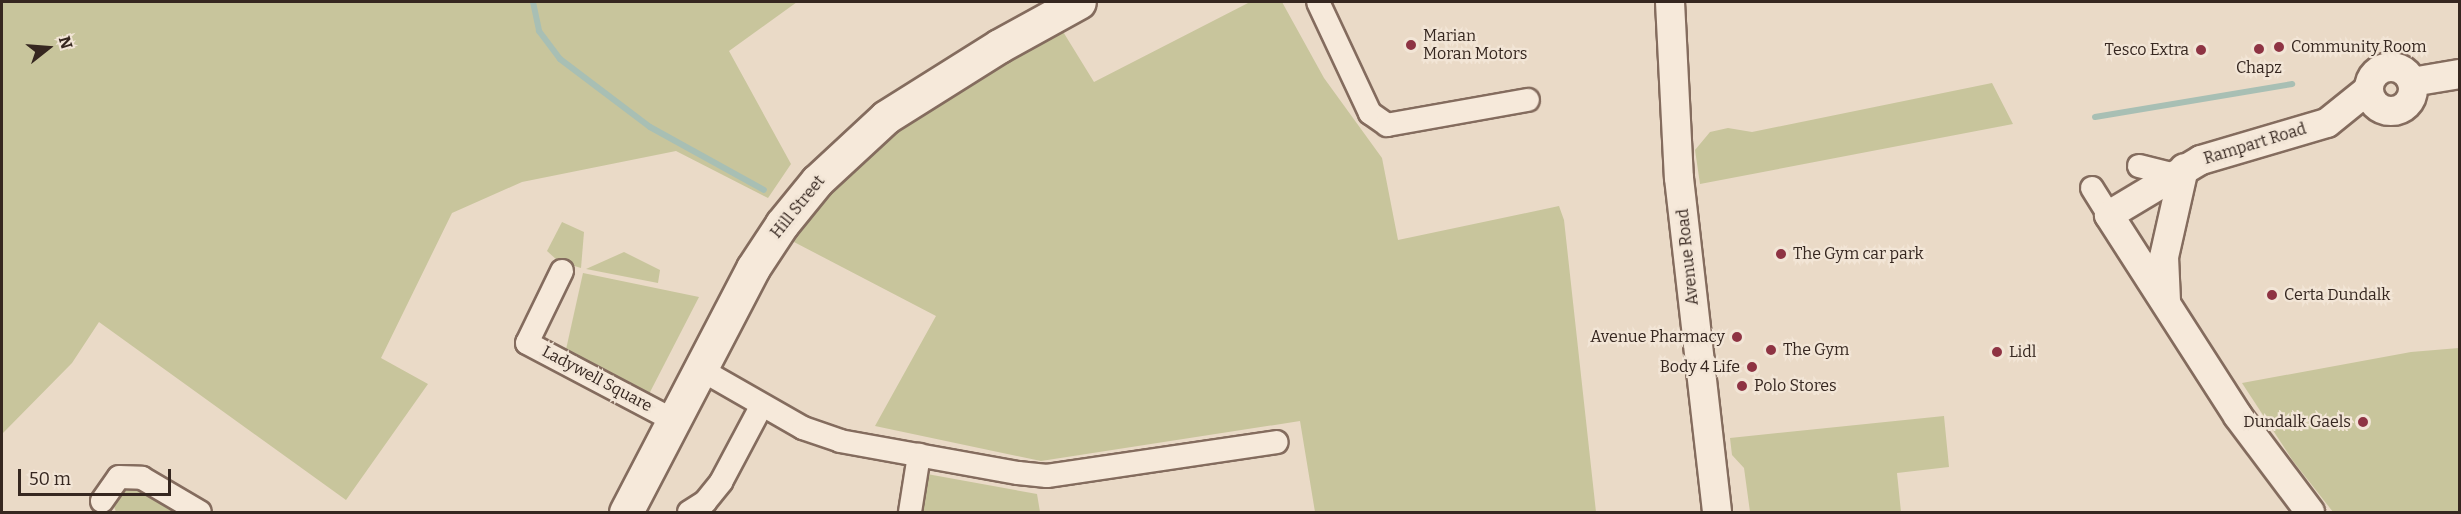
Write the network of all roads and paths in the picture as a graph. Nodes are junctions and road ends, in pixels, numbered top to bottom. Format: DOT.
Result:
graph roads {
  1 [pos="1318,2"];
  2 [pos="1670,2"];
  3 [pos="1070,4"];
  4 [pos="2460,74"];
  5 [pos="2412,82"];
  6 [pos="2369,89"];
  7 [pos="1528,100"];
  8 [pos="2388,111"];
  9 [pos="2327,123"];
  10 [pos="2139,166"];
  11 [pos="2178,171"];
  12 [pos="2092,188"];
  13 [pos="2109,215"];
  14 [pos="562,271"];
  15 [pos="2166,301"];
  16 [pos="700,369"];
  17 [pos="762,405"];
  18 [pos="673,420"];
  19 [pos="1276,442"];
  20 [pos="919,455"];
  21 [pos="102,501"];
  22 [pos="200,513"];
  23 [pos="626,513"];
  24 [pos="689,513"];
  25 [pos="910,513"];
  26 [pos="1717,513"];
  27 [pos="2310,513"];
  1 -- 7 [label="street"];
  2 -- 26 [label="street, Avenue Road"];
  3 -- 16 [label="main road, Hill Street"];
  4 -- 5 [label="street"];
  5 -- 6 [label="street"];
  5 -- 8 [label="street"];
  6 -- 8 [label="street"];
  6 -- 9 [label="street, Rampart Road"];
  8 -- 9 [label="street"];
  9 -- 11 [label="street, Rampart Road"];
  10 -- 11 [label="street"];
  11 -- 13 [label="street, Rampart Road"];
  11 -- 15 [label="street"];
  12 -- 13 [label="street"];
  13 -- 15 [label="street"];
  14 -- 18 [label="street, Ladywell Square"];
  15 -- 27 [label="street"];
  16 -- 17 [label="street"];
  16 -- 18 [label="main road, Hill Street"];
  17 -- 20 [label="street"];
  17 -- 24 [label="street"];
  18 -- 23 [label="main road, Hill Street"];
  19 -- 20 [label="street"];
  20 -- 25 [label="street"];
  21 -- 22 [label="street"];
}
